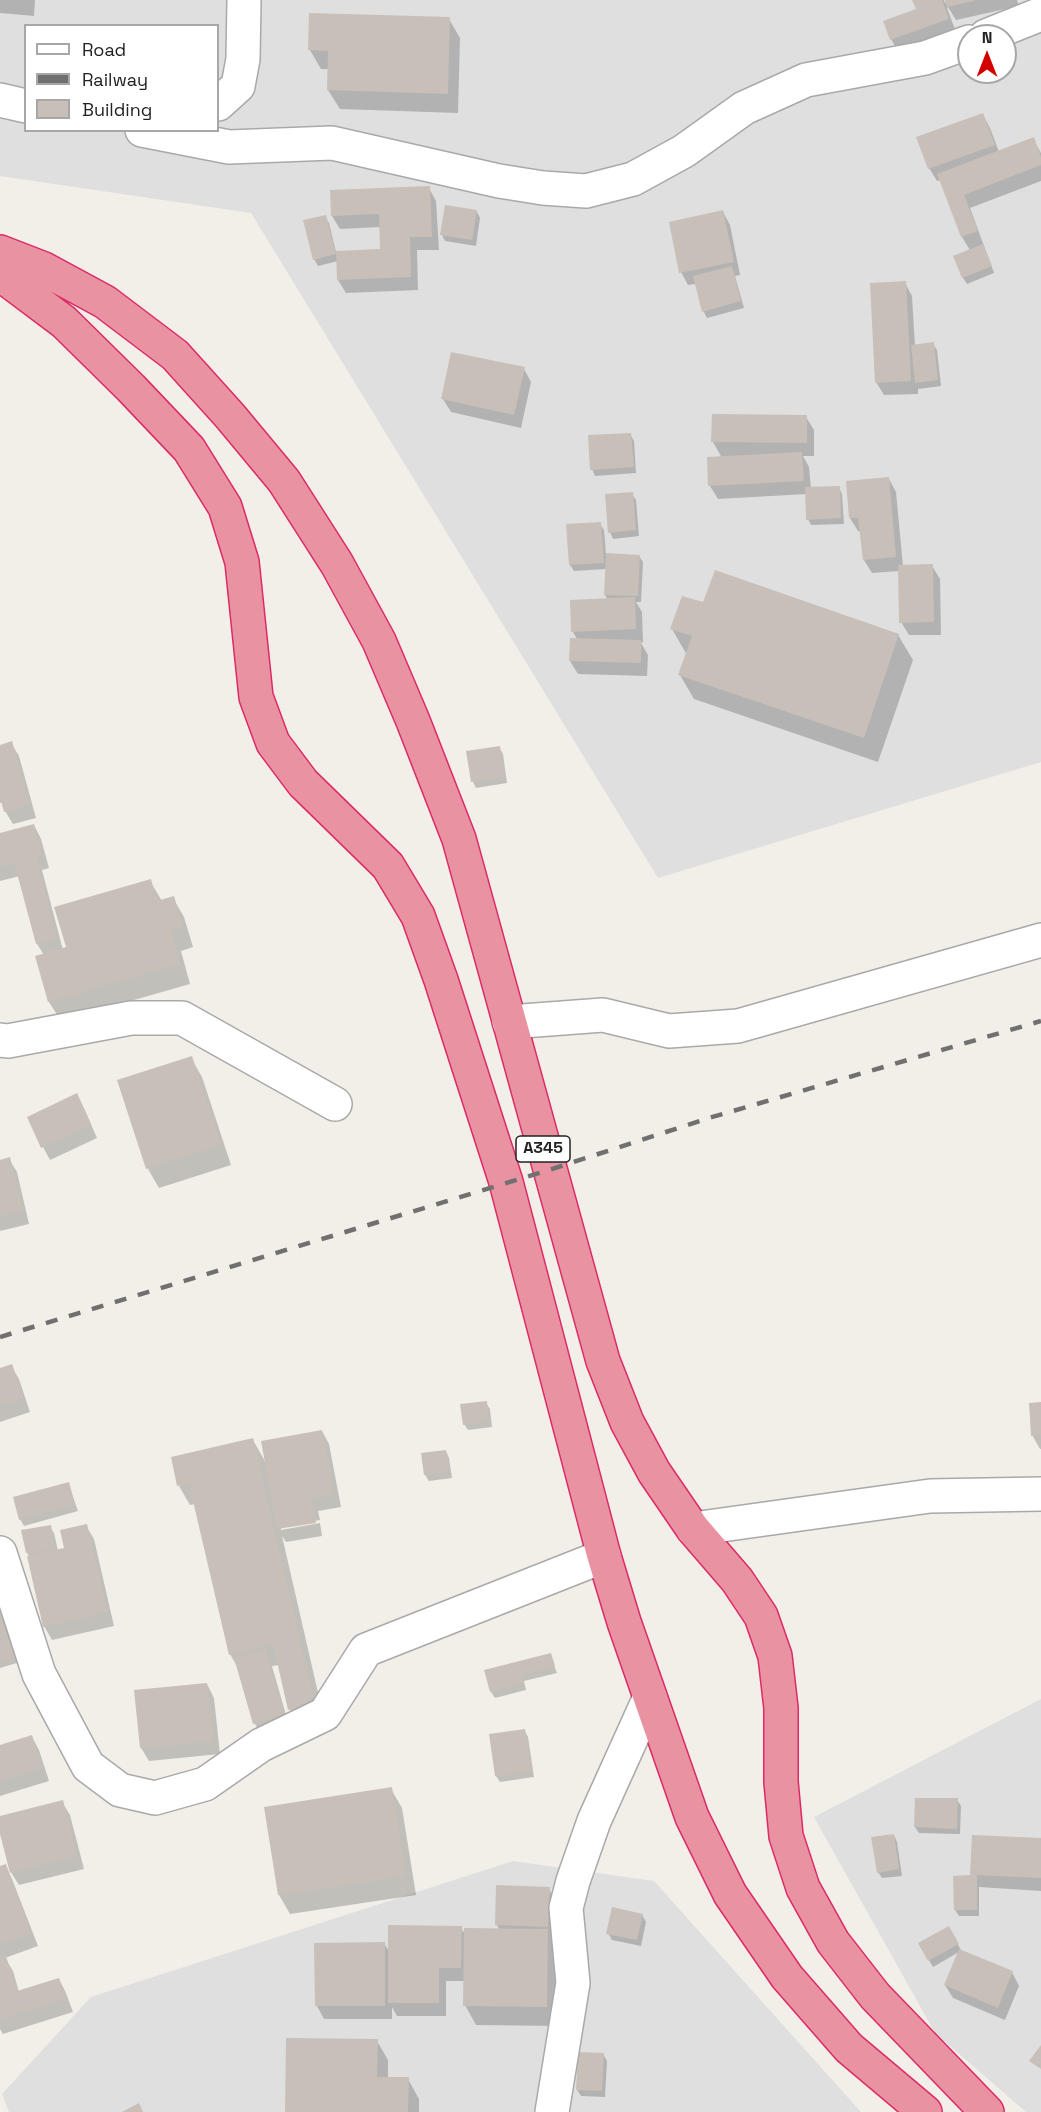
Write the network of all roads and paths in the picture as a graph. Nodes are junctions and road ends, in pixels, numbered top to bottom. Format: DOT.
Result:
graph roads {
  1 [pos="244,0"];
  2 [pos="1041,14"];
  3 [pos="1016,24"];
  4 [pos="957,46"];
  5 [pos="0,100"];
  6 [pos="219,103"];
  7 [pos="24,106"];
  8 [pos="163,132"];
  9 [pos="0,252"];
  10 [pos="0,274"];
  11 [pos="1041,940"];
  12 [pos="509,1022"];
  13 [pos="0,1040"];
  14 [pos="335,1104"];
  15 [pos="1041,1494"];
  16 [pos="693,1529"];
  17 [pos="0,1553"];
  18 [pos="604,1556"];
  19 [pos="650,1697"];
  20 [pos="552,2112"];
  21 [pos="925,2112"];
  22 [pos="987,2112"];
  1 -- 6 [label="street"];
  2 -- 3 [label="street"];
  4 -- 8 [label="street"];
  5 -- 7 [label="street"];
  9 -- 12 [label="highway, A345"];
  10 -- 18 [label="highway, A345"];
  11 -- 12 [label="street"];
  12 -- 16 [label="highway, A345"];
  13 -- 14 [label="street"];
  15 -- 16 [label="street"];
  16 -- 22 [label="highway, A345"];
  17 -- 18 [label="street"];
  18 -- 19 [label="highway, A345"];
  19 -- 20 [label="street"];
  19 -- 21 [label="highway, A345"];
}
